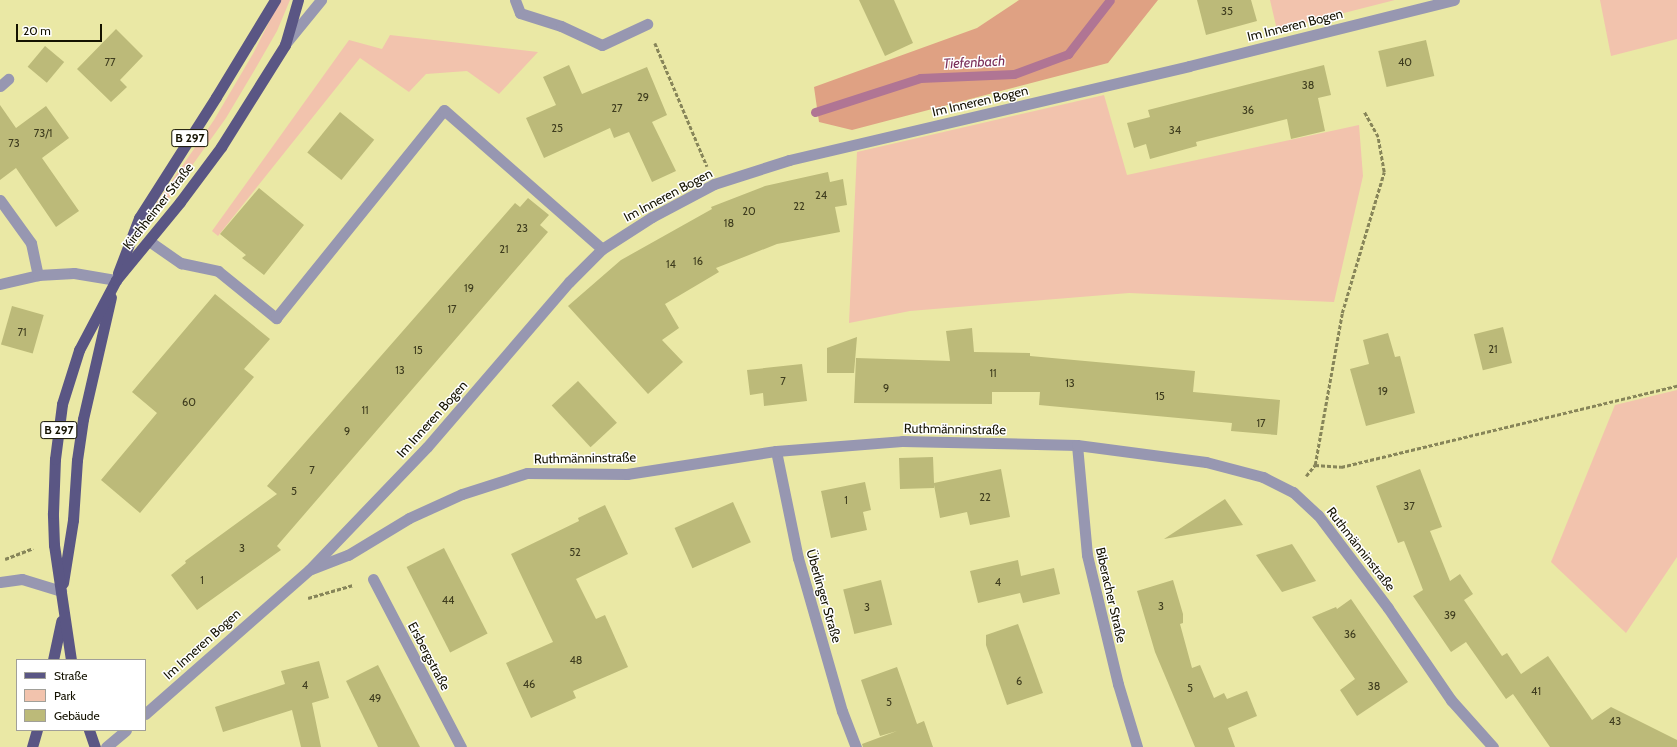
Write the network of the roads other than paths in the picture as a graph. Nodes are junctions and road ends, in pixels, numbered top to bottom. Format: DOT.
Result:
graph roads {
  1 [pos="275,0"];
  2 [pos="298,0"];
  3 [pos="321,0"];
  4 [pos="515,0"];
  5 [pos="1454,0"];
  6 [pos="647,24"];
  7 [pos="285,45"];
  8 [pos="0,200"];
  9 [pos="149,241"];
  10 [pos="602,249"];
  11 [pos="38,275"];
  12 [pos="116,280"];
  13 [pos="0,284"];
  14 [pos="1077,445"];
  15 [pos="776,451"];
  16 [pos="308,570"];
  17 [pos="373,578"];
  18 [pos="0,582"];
  19 [pos="61,592"];
  20 [pos="63,615"];
  21 [pos="53,659"];
  22 [pos="71,659"];
  23 [pos="146,713"];
  24 [pos="37,731"];
  25 [pos="89,731"];
  26 [pos="125,731"];
  27 [pos="32,747"];
  28 [pos="95,747"];
  29 [pos="106,747"];
  30 [pos="461,747"];
  31 [pos="856,747"];
  32 [pos="1137,747"];
  33 [pos="1494,747"];
  1 -- 12 [label="main road, Kirchheimer Straße / B 297"];
  2 -- 7 [label="main road, Kirchheimer Straße / B 297"];
  3 -- 7 [label="street"];
  4 -- 6 [label="street"];
  5 -- 10 [label="street, Im Inneren Bogen"];
  7 -- 9 [label="main road, Kirchheimer Straße / B 297"];
  8 -- 11 [label="street"];
  9 -- 10 [label="street"];
  9 -- 12 [label="main road, Kirchheimer Straße / B 297"];
  10 -- 16 [label="street, Im Inneren Bogen"];
  11 -- 12 [label="street"];
  11 -- 13 [label="street"];
  12 -- 19 [label="main road, Kirchheimer Straße / B 297"];
  12 -- 19 [label="main road, Kirchheimer Straße / B 297"];
  14 -- 15 [label="street, Ruthmänninstraße"];
  14 -- 32 [label="street, Biberacher Straße"];
  14 -- 33 [label="street, Ruthmänninstraße"];
  15 -- 16 [label="street, Ruthmänninstraße"];
  15 -- 31 [label="street, Überlinger Straße"];
  16 -- 23 [label="street, Im Inneren Bogen"];
  17 -- 30 [label="street, Ersbergstraße"];
  18 -- 19 [label="street"];
  19 -- 20 [label="main road, Kirchheimer Straße / B 297"];
  20 -- 21 [label="main road"];
  20 -- 22 [label="main road, Kirchheimer Straße / B 297"];
  24 -- 27 [label="main road"];
  25 -- 28 [label="main road"];
  26 -- 29 [label="street"];
}
